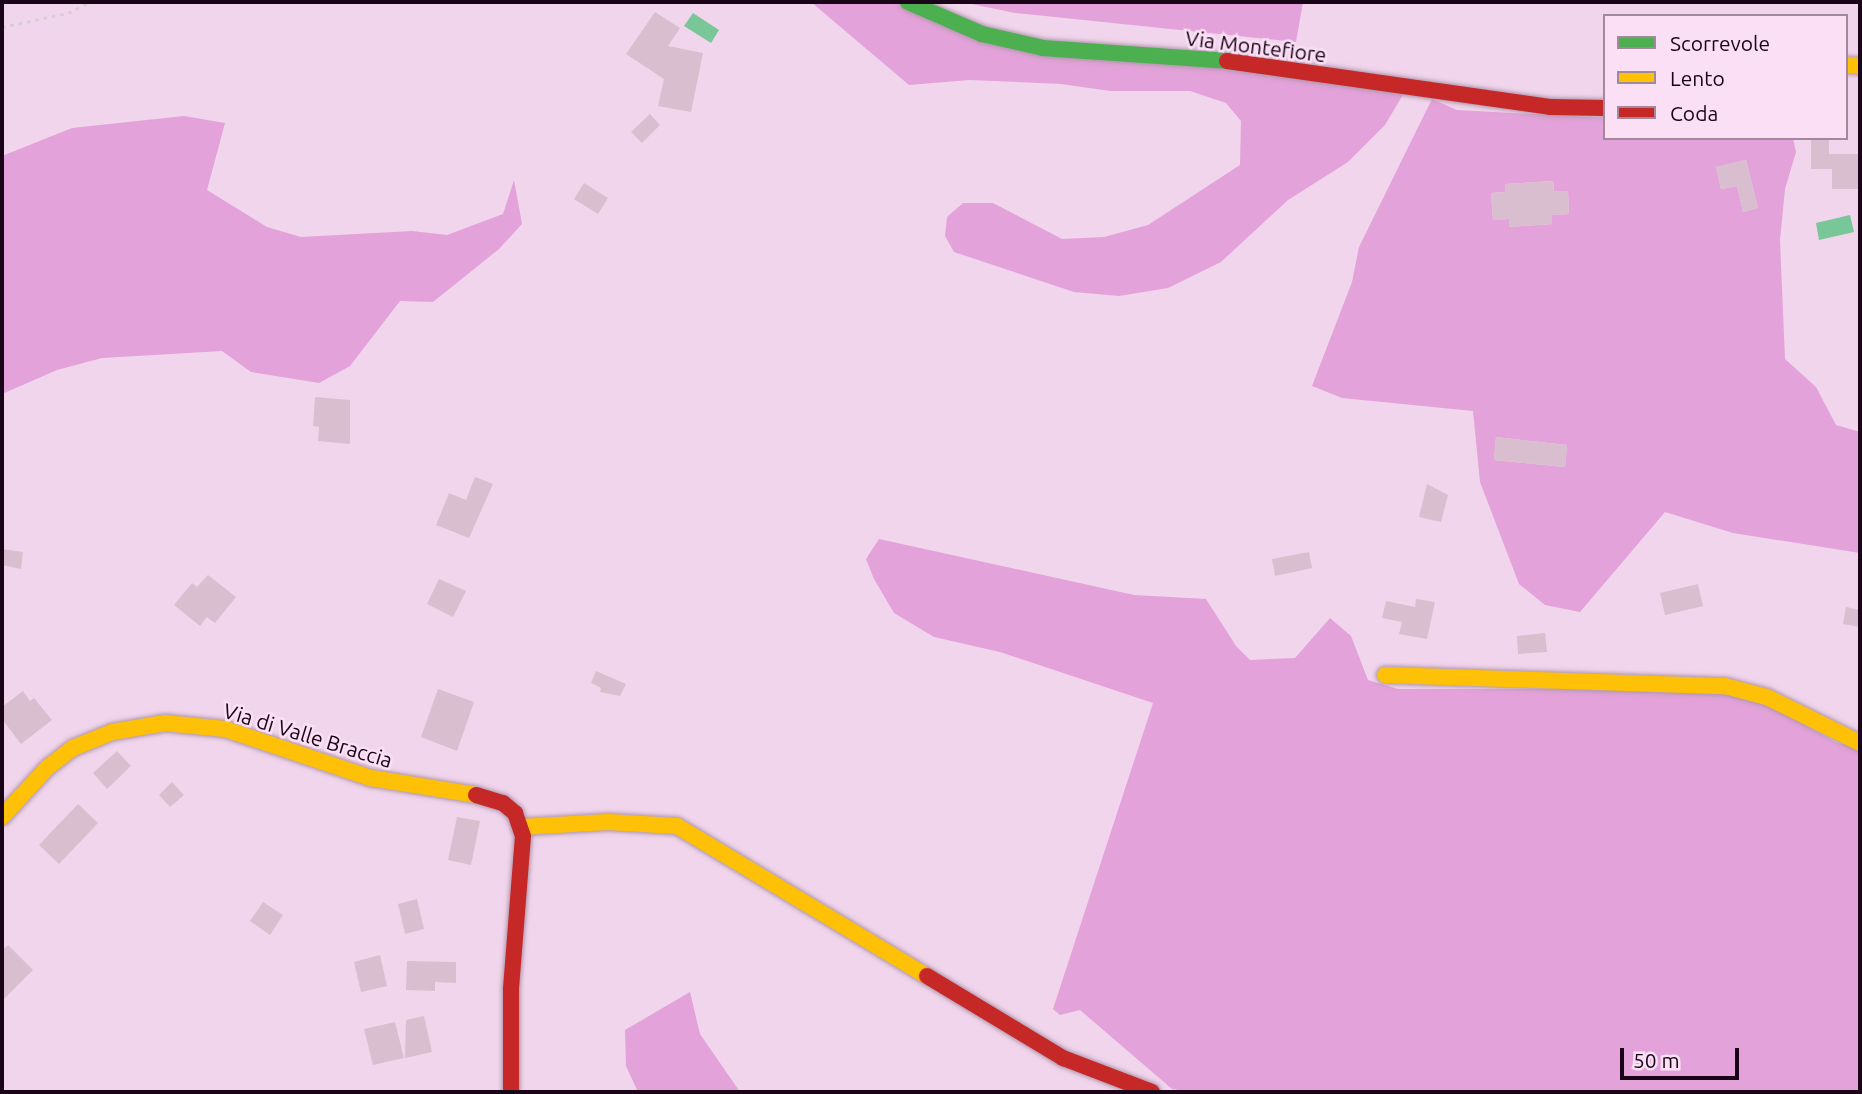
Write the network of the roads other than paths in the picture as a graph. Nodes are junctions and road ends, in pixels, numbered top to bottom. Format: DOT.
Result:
graph roads {
  1 [pos="908,2"];
  2 [pos="1603,108"];
  3 [pos="1385,675"];
  4 [pos="1860,743"];
  5 [pos="2,817"];
  6 [pos="521,827"];
  7 [pos="511,1092"];
  8 [pos="1152,1092"];
  1 -- 2 [label="street, Via Montefiore"];
  3 -- 4 [label="street"];
  5 -- 6 [label="street, Via di Valle Braccia"];
  6 -- 7 [label="street"];
  6 -- 8 [label="street"];
}
